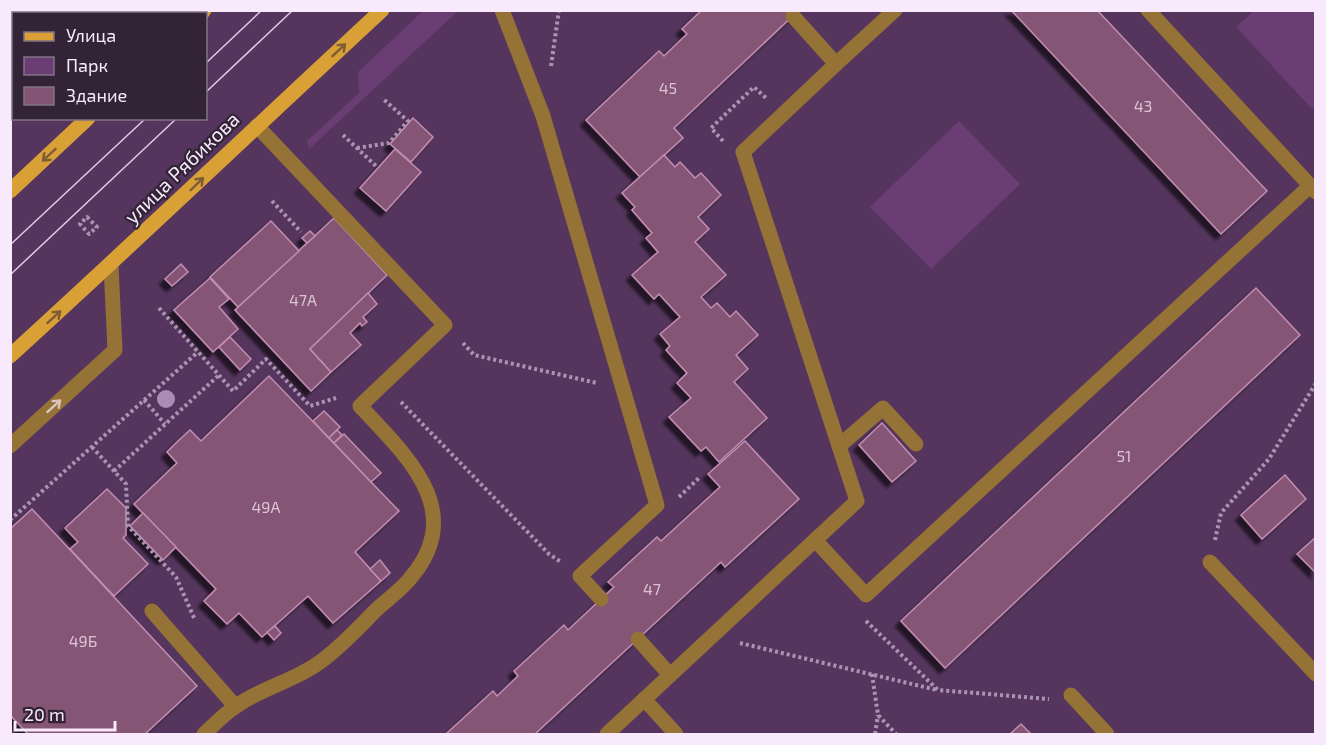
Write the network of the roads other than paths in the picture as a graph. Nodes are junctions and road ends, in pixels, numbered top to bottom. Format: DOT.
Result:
graph roads {
  1 [pos="382,10"];
  2 [pos="502,10"];
  3 [pos="895,10"];
  4 [pos="1148,10"];
  5 [pos="792,16"];
  6 [pos="837,64"];
  7 [pos="86,120"];
  8 [pos="257,126"];
  9 [pos="1313,189"];
  10 [pos="10,191"];
  11 [pos="111,265"];
  12 [pos="10,356"];
  13 [pos="916,444"];
  14 [pos="10,446"];
  15 [pos="839,446"];
  16 [pos="816,540"];
  17 [pos="1210,562"];
  18 [pos="601,599"];
  19 [pos="152,611"];
  20 [pos="638,639"];
  21 [pos="1316,674"];
  22 [pos="670,675"];
  23 [pos="1071,695"];
  24 [pos="644,699"];
  25 [pos="235,706"];
  26 [pos="204,735"];
  27 [pos="607,735"];
  28 [pos="676,735"];
  29 [pos="1107,735"];
  8 -- 1 [label="main road, улица Рябикова, one-way"];
  2 -- 18 [label="street"];
  3 -- 6 [label="street"];
  4 -- 9 [label="street"];
  5 -- 6 [label="street"];
  6 -- 15 [label="street"];
  7 -- 10 [label="main road, one-way"];
  11 -- 8 [label="main road, улица Рябикова, one-way"];
  8 -- 25 [label="street"];
  9 -- 16 [label="street"];
  12 -- 11 [label="main road, улица Рябикова, one-way"];
  14 -- 11 [label="street, one-way"];
  13 -- 15 [label="street"];
  15 -- 16 [label="street"];
  16 -- 22 [label="street"];
  17 -- 21 [label="street"];
  19 -- 25 [label="street"];
  20 -- 22 [label="street"];
  22 -- 24 [label="street"];
  23 -- 29 [label="street"];
  24 -- 27 [label="street"];
  24 -- 28 [label="street"];
  25 -- 26 [label="street"];
}
